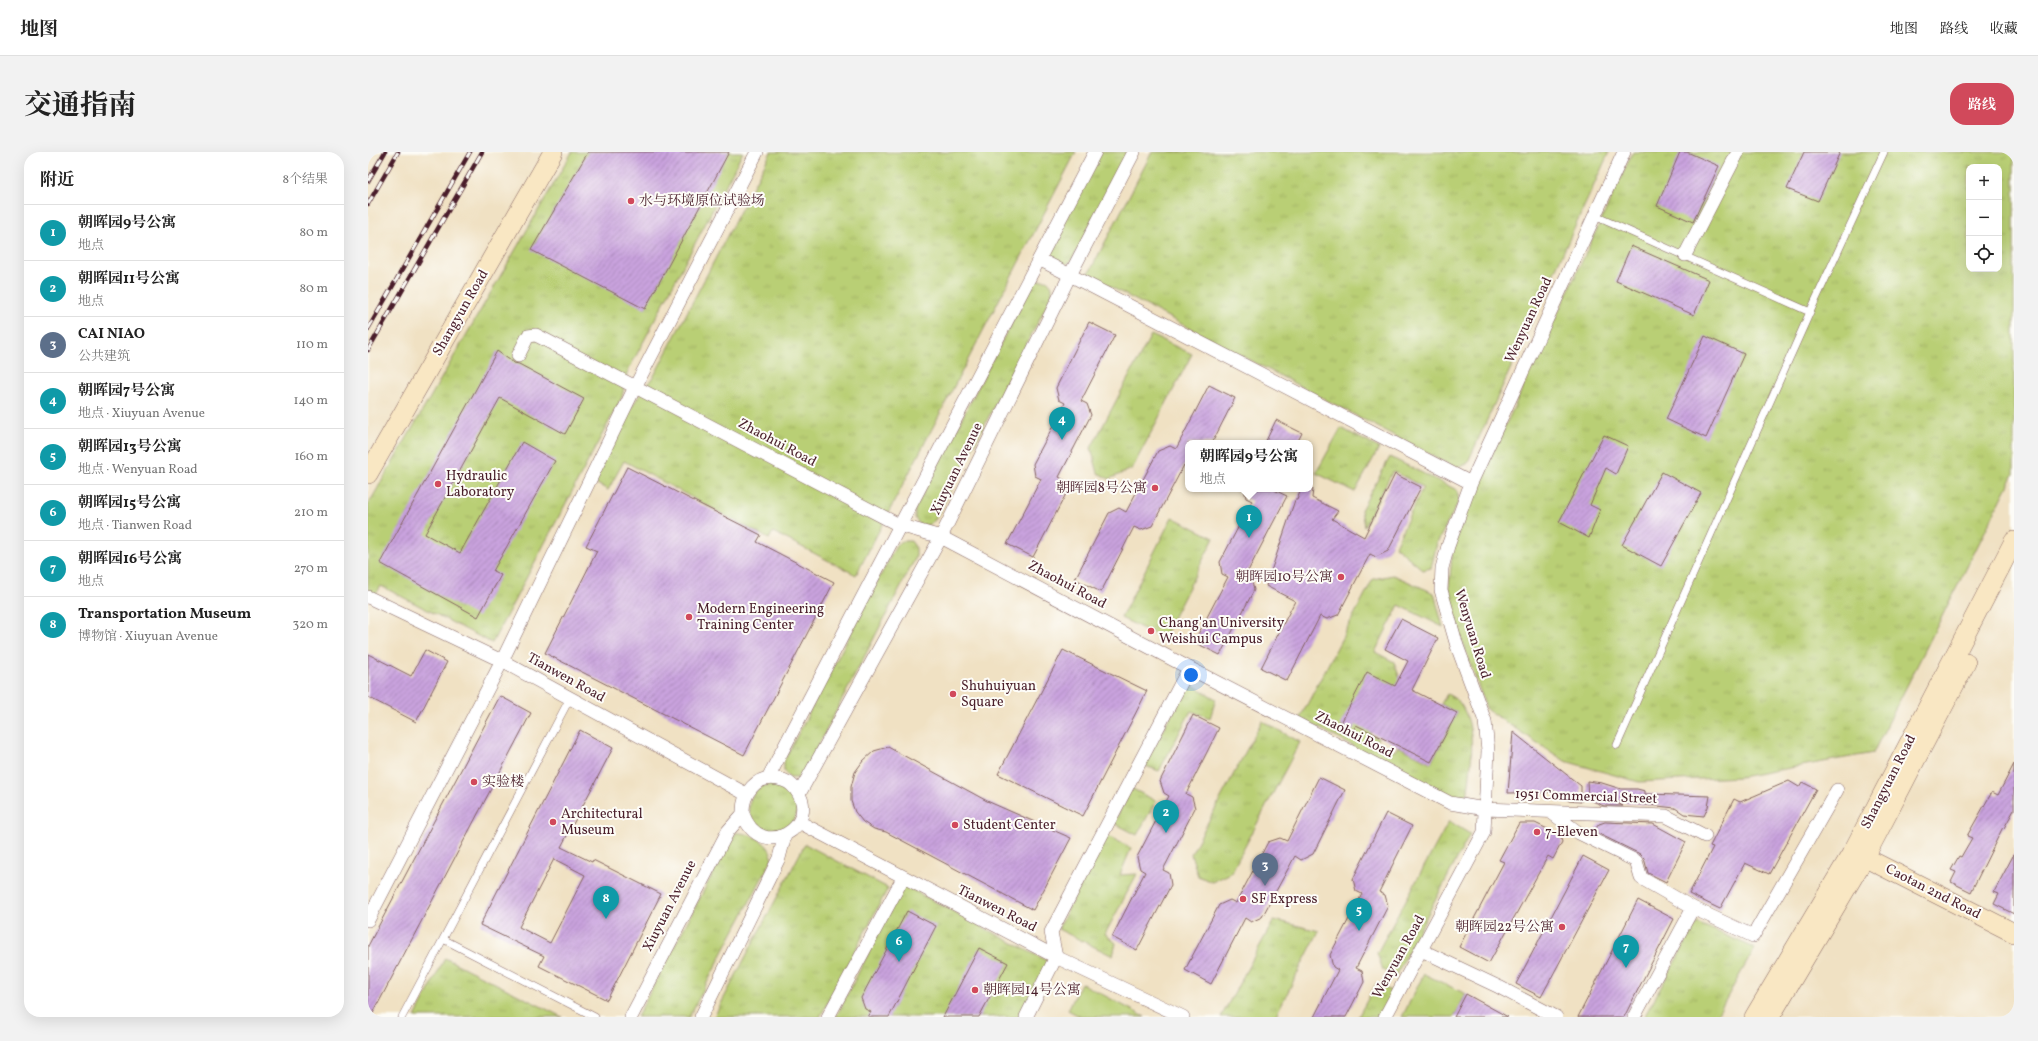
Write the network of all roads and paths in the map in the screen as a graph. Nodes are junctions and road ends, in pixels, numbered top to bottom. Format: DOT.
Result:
graph roads {
  1 [pos="553,152"];
  2 [pos="757,152"];
  3 [pos="1095,152"];
  4 [pos="1134,152"];
  5 [pos="1624,152"];
  6 [pos="1738,152"];
  7 [pos="1884,152"];
  8 [pos="1595,216"];
  9 [pos="1685,255"];
  10 [pos="1039,259"];
  11 [pos="1070,275"];
  12 [pos="1810,312"];
  13 [pos="518,356"];
  14 [pos="635,387"];
  15 [pos="368,474"];
  16 [pos="1471,483"];
  17 [pos="899,525"];
  18 [pos="941,537"];
  19 [pos="2014,541"];
  20 [pos="2014,570"];
  21 [pos="368,597"];
  22 [pos="502,661"];
  23 [pos="1188,668"];
  24 [pos="570,698"];
  25 [pos="1617,745"];
  26 [pos="768,778"];
  27 [pos="1837,790"];
  28 [pos="746,794"];
  29 [pos="799,794"];
  30 [pos="1485,808"];
  31 [pos="1552,813"];
  32 [pos="743,814"];
  33 [pos="799,822"];
  34 [pos="785,835"];
  35 [pos="1706,836"];
  36 [pos="1859,854"];
  37 [pos="903,878"];
  38 [pos="1694,908"];
  39 [pos="368,920"];
  40 [pos="2014,933"];
  41 [pos="443,938"];
  42 [pos="1421,950"];
  43 [pos="1056,958"];
  44 [pos="402,1017"];
  45 [pos="595,1017"];
  46 [pos="631,1017"];
  47 [pos="701,1017"];
  48 [pos="828,1017"];
  49 [pos="1026,1017"];
  50 [pos="1183,1017"];
  51 [pos="1385,1017"];
  52 [pos="1556,1017"];
  53 [pos="1634,1017"];
  54 [pos="1754,1017"];
  55 [pos="1770,1017"];
  1 -- 15 [label="main road, Shangyun Road"];
  2 -- 14 [label="street"];
  3 -- 10 [label="street, Xiuyuan Avenue"];
  4 -- 11 [label="street, Xiuyuan Avenue"];
  5 -- 8 [label="street, Wenyuan Road"];
  6 -- 9 [label="street"];
  7 -- 12 [label="lane"];
  8 -- 9 [label="lane"];
  8 -- 16 [label="street, Wenyuan Road"];
  9 -- 12 [label="lane"];
  10 -- 11 [label="street"];
  10 -- 17 [label="street, Xiuyuan Avenue"];
  11 -- 16 [label="street"];
  11 -- 18 [label="street, Xiuyuan Avenue"];
  12 -- 25 [label="lane"];
  13 -- 14 [label="street, Zhaohui Road"];
  14 -- 17 [label="street, Zhaohui Road"];
  14 -- 22 [label="street"];
  16 -- 30 [label="street, Wenyuan Road"];
  17 -- 18 [label="street, Zhaohui Road"];
  17 -- 26 [label="street, Xiuyuan Avenue"];
  18 -- 23 [label="street, Zhaohui Road"];
  18 -- 29 [label="street, Xiuyuan Avenue"];
  19 -- 36 [label="main road, Shangyuan Road"];
  20 -- 36 [label="main road, Shangyuan Road"];
  21 -- 22 [label="street, Tianwen Road"];
  22 -- 24 [label="street, Tianwen Road"];
  22 -- 39 [label="street"];
  23 -- 30 [label="street, Zhaohui Road"];
  23 -- 43 [label="street"];
  24 -- 28 [label="street, Tianwen Road"];
  24 -- 41 [label="lane"];
  26 -- 28 [label="street"];
  26 -- 29 [label="street"];
  27 -- 38 [label="street"];
  28 -- 32 [label="street"];
  29 -- 33 [label="street"];
  30 -- 31 [label="street, 1951 Commercial Street"];
  30 -- 42 [label="street, Wenyuan Road"];
  31 -- 35 [label="street, 1951 Commercial Street"];
  31 -- 38 [label="street"];
  32 -- 34 [label="street"];
  32 -- 46 [label="street, Xiuyuan Avenue"];
  33 -- 34 [label="street"];
  33 -- 37 [label="street, Tianwen Road"];
  34 -- 47 [label="street"];
  36 -- 40 [label="main road, Caotan 2nd Road"];
  36 -- 54 [label="main road, Shangyuan Road"];
  36 -- 55 [label="main road, Shangyuan Road"];
  37 -- 43 [label="street, Tianwen Road"];
  37 -- 48 [label="street"];
  38 -- 53 [label="street"];
  41 -- 44 [label="lane"];
  41 -- 45 [label="lane"];
  42 -- 51 [label="street, Wenyuan Road"];
  42 -- 52 [label="street"];
  43 -- 49 [label="street"];
  43 -- 50 [label="street, Tianwen Road"];
}
